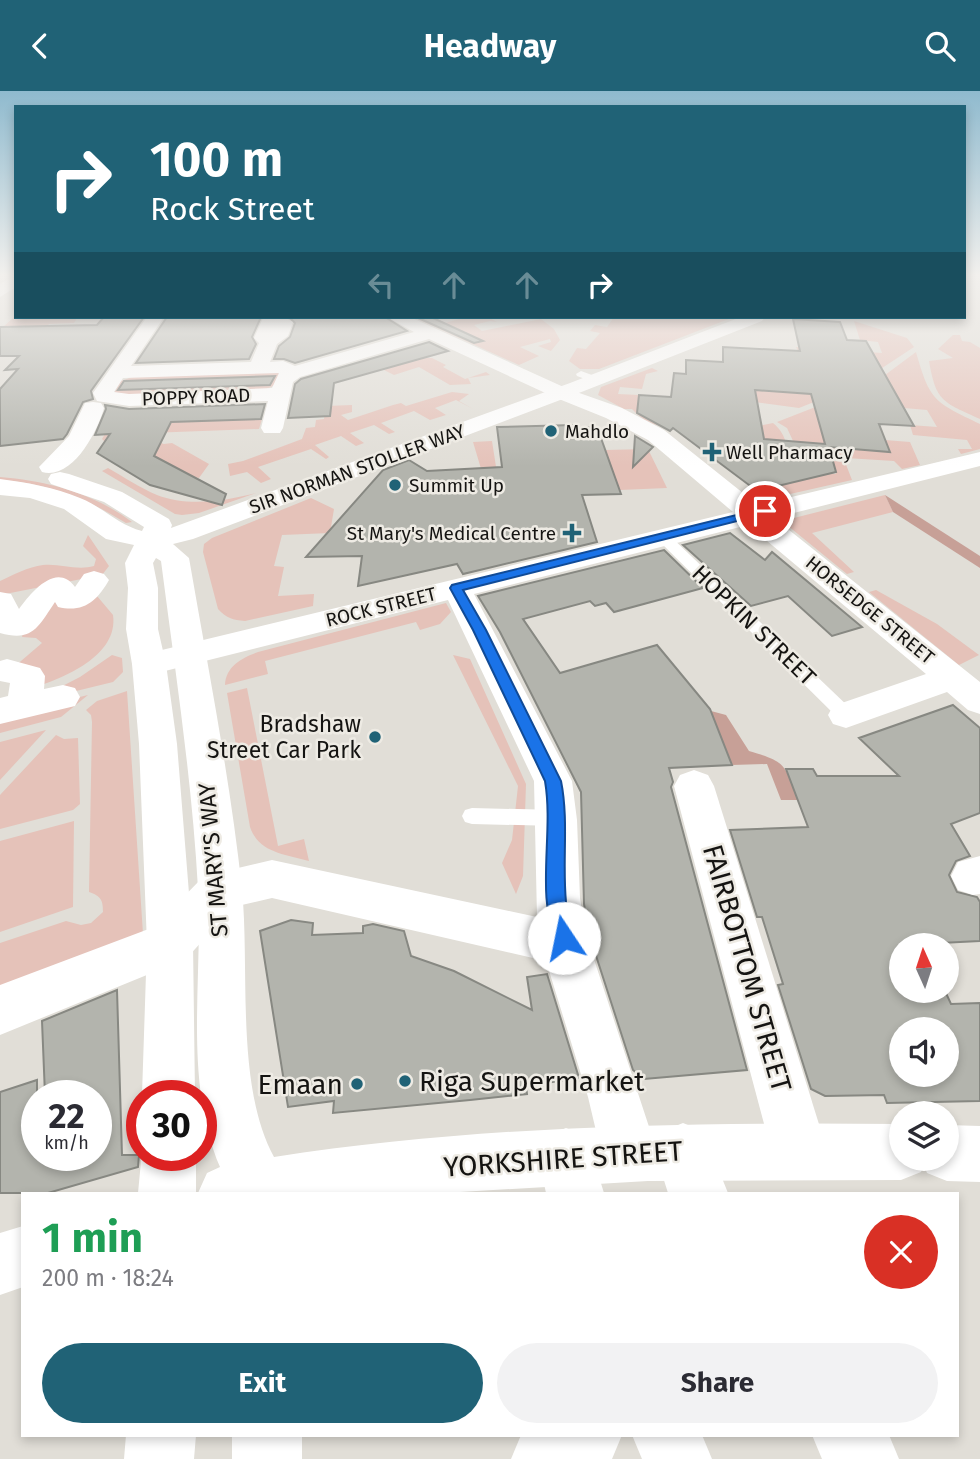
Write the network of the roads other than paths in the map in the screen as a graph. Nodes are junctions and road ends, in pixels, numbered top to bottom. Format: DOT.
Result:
graph roads {
  1 [pos="141,338"];
  2 [pos="414,338"];
  3 [pos="441,338"];
  4 [pos="698,338"];
  5 [pos="268,341"];
  6 [pos="258,368"];
  7 [pos="118,372"];
  8 [pos="293,373"];
  9 [pos="561,393"];
  10 [pos="281,394"];
  11 [pos="102,403"];
  12 [pos="272,428"];
  13 [pos="980,459"];
  14 [pos="51,467"];
  15 [pos="0,468"];
  16 [pos="0,487"];
  17 [pos="752,514"];
  18 [pos="662,536"];
  19 [pos="151,541"];
  20 [pos="74,583"];
  21 [pos="456,588"];
  22 [pos="6,606"];
  23 [pos="191,654"];
  24 [pos="149,664"];
  25 [pos="3,671"];
  26 [pos="952,678"];
  27 [pos="64,697"];
  28 [pos="980,701"];
  29 [pos="12,709"];
  30 [pos="846,715"];
  31 [pos="694,786"];
  32 [pos="472,816"];
  33 [pos="556,818"];
  34 [pos="220,890"];
  35 [pos="564,938"];
  36 [pos="170,943"];
  37 [pos="0,1010"];
  38 [pos="169,1080"];
  39 [pos="799,1150"];
  40 [pos="629,1152"];
  41 [pos="889,1152"];
  42 [pos="959,1153"];
  43 [pos="980,1154"];
  44 [pos="168,1171"];
  45 [pos="691,1172"];
  46 [pos="570,1175"];
  47 [pos="167,1192"];
  48 [pos="249,1192"];
  49 [pos="21,1257"];
  50 [pos="0,1264"];
  51 [pos="161,1437"];
  52 [pos="267,1437"];
  53 [pos="584,1437"];
  54 [pos="668,1437"];
  55 [pos="848,1437"];
  56 [pos="159,1459"];
  57 [pos="267,1459"];
  58 [pos="546,1459"];
  59 [pos="677,1459"];
  60 [pos="864,1459"];
  1 -- 7 [label="street"];
  2 -- 8 [label="street, POPPY ROAD"];
  3 -- 9 [label="street, HORSEDGE STREET"];
  4 -- 9 [label="street, SIR NORMAN STOLLER WAY"];
  5 -- 6 [label="street"];
  6 -- 7 [label="street, POPPY ROAD"];
  6 -- 8 [label="street, POPPY ROAD"];
  7 -- 11 [label="street"];
  8 -- 10 [label="street, POPPY ROAD"];
  9 -- 17 [label="street, HORSEDGE STREET"];
  9 -- 19 [label="street, SIR NORMAN STOLLER WAY"];
  10 -- 11 [label="street, POPPY ROAD"];
  10 -- 12 [label="street, POPPY ROAD"];
  11 -- 14 [label="street"];
  13 -- 17 [label="street, ROCK STREET"];
  15 -- 19 [label="street"];
  16 -- 19 [label="street, ST MARY'S WAY"];
  17 -- 18 [label="street, ROCK STREET"];
  17 -- 26 [label="street, HORSEDGE STREET"];
  18 -- 21 [label="street, ROCK STREET"];
  18 -- 30 [label="lane, HOPKIN STREET"];
  19 -- 23 [label="street, ST MARY'S WAY"];
  19 -- 24 [label="street, ST MARY'S WAY"];
  20 -- 22 [label="street"];
  21 -- 23 [label="street, ROCK STREET"];
  21 -- 33 [label="street"];
  22 -- 25 [label="street"];
  23 -- 24 [label="street, ROCK STREET"];
  23 -- 34 [label="street, ST MARY'S WAY"];
  24 -- 36 [label="street, ST MARY'S WAY"];
  25 -- 29 [label="street"];
  26 -- 28 [label="street, HORSEDGE STREET"];
  26 -- 30 [label="street"];
  27 -- 29 [label="street"];
  31 -- 39 [label="street, FAIRBOTTOM STREET"];
  32 -- 33 [label="lane"];
  33 -- 35 [label="street"];
  34 -- 35 [label="street"];
  34 -- 36 [label="street"];
  34 -- 48 [label="street, ST MARY'S WAY"];
  35 -- 40 [label="street"];
  36 -- 37 [label="street"];
  36 -- 38 [label="street, ST MARY'S WAY"];
  39 -- 41 [label="street, YORKSHIRE STREET"];
  39 -- 45 [label="street, YORKSHIRE STREET"];
  40 -- 45 [label="street, YORKSHIRE STREET"];
  40 -- 46 [label="street, YORKSHIRE STREET"];
  42 -- 43 [label="street"];
  44 -- 47 [label="street"];
  46 -- 48 [label="street, YORKSHIRE STREET"];
  49 -- 50 [label="street"];
  51 -- 56 [label="street"];
  52 -- 57 [label="street"];
  53 -- 58 [label="street"];
  54 -- 59 [label="street"];
  55 -- 60 [label="street"];
}
